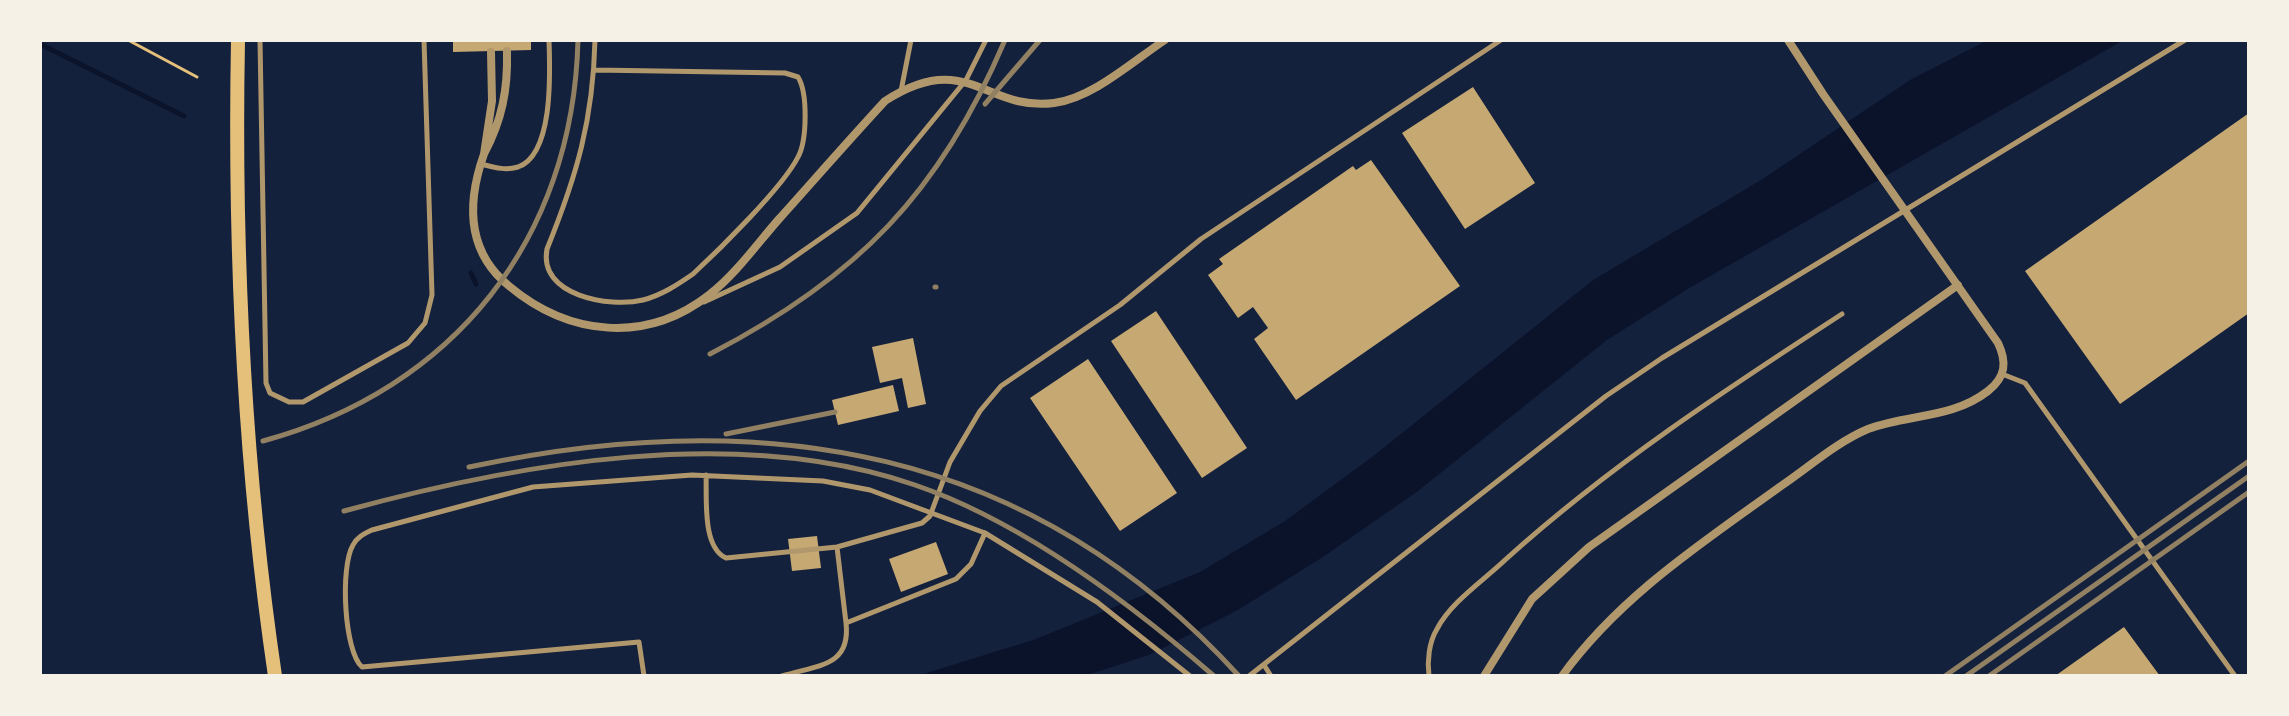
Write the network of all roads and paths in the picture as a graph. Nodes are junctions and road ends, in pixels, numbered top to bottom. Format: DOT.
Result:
graph roads {
  1 [pos="128,40"];
  2 [pos="238,40"];
  3 [pos="260,40"];
  4 [pos="424,40"];
  5 [pos="549,40"];
  6 [pos="595,40"];
  7 [pos="911,40"];
  8 [pos="986,40"];
  9 [pos="1165,40"];
  10 [pos="1501,40"];
  11 [pos="1788,40"];
  12 [pos="2185,40"];
  13 [pos="507,51"];
  14 [pos="491,52"];
  15 [pos="595,70"];
  16 [pos="197,77"];
  17 [pos="966,80"];
  18 [pos="901,91"];
  19 [pos="484,154"];
  20 [pos="480,164"];
  21 [pos="1958,285"];
  22 [pos="691,308"];
  23 [pos="1842,314"];
  24 [pos="2002,374"];
  25 [pos="706,475"];
  26 [pos="932,511"];
  27 [pos="985,533"];
  28 [pos="837,547"];
  29 [pos="846,623"];
  30 [pos="1264,665"];
  31 [pos="275,676"];
  32 [pos="644,676"];
  33 [pos="782,676"];
  34 [pos="1190,676"];
  35 [pos="1249,676"];
  36 [pos="1271,676"];
  37 [pos="1429,676"];
  38 [pos="1484,676"];
  39 [pos="1562,676"];
  40 [pos="2235,676"];
  1 -- 16 [label="path"];
  2 -- 31 [label="main road"];
  3 -- 4 [label="lane"];
  5 -- 20 [label="lane"];
  6 -- 15 [label="lane"];
  7 -- 18 [label="lane"];
  8 -- 17 [label="lane"];
  9 -- 17 [label="street"];
  10 -- 26 [label="lane"];
  11 -- 21 [label="street"];
  12 -- 30 [label="lane"];
  13 -- 19 [label="street"];
  14 -- 19 [label="street"];
  15 -- 15 [label="lane"];
  17 -- 18 [label="street"];
  17 -- 22 [label="lane"];
  18 -- 22 [label="street"];
  19 -- 20 [label="street"];
  20 -- 22 [label="street"];
  21 -- 24 [label="street"];
  21 -- 38 [label="street"];
  23 -- 37 [label="lane"];
  24 -- 39 [label="street"];
  24 -- 40 [label="lane"];
  25 -- 26 [label="lane"];
  25 -- 28 [label="lane"];
  25 -- 32 [label="lane"];
  26 -- 27 [label="lane"];
  26 -- 28 [label="lane"];
  27 -- 29 [label="lane"];
  27 -- 34 [label="lane"];
  28 -- 29 [label="lane"];
  29 -- 33 [label="lane"];
  30 -- 35 [label="lane"];
  30 -- 36 [label="lane"];
}
